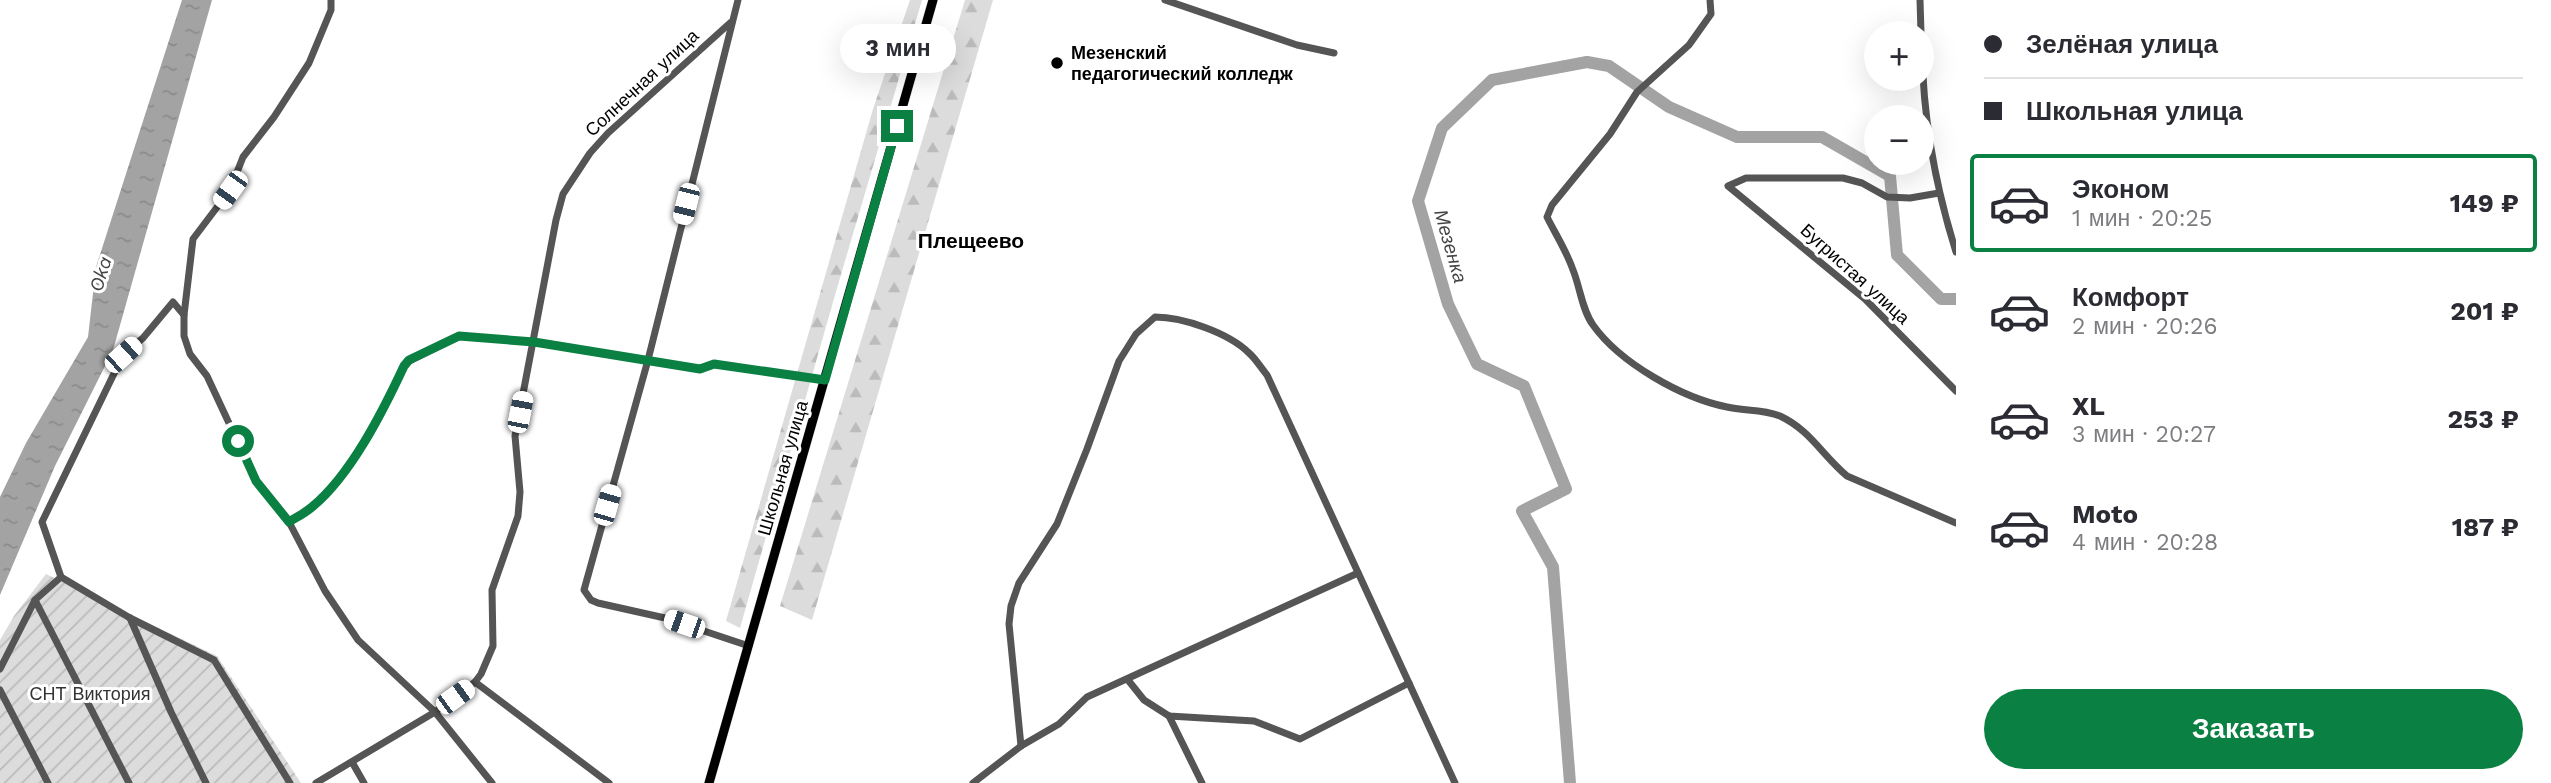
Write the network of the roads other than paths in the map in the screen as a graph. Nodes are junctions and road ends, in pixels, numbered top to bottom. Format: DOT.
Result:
graph roads {
  1 [pos="331,0"];
  2 [pos="738,0"];
  3 [pos="933,0"];
  4 [pos="1166,0"];
  5 [pos="1710,0"];
  6 [pos="1920,0"];
  7 [pos="1921,21"];
  8 [pos="730,23"];
  9 [pos="1334,53"];
  10 [pos="1923,91"];
  11 [pos="1939,193"];
  12 [pos="1956,252"];
  13 [pos="184,315"];
  14 [pos="534,342"];
  15 [pos="648,360"];
  16 [pos="825,380"];
  17 [pos="1956,391"];
  18 [pos="289,522"];
  19 [pos="1956,523"];
  20 [pos="1358,573"];
  21 [pos="61,578"];
  22 [pos="35,600"];
  23 [pos="130,618"];
  24 [pos="749,646"];
  25 [pos="0,669"];
  26 [pos="1128,680"];
  27 [pos="475,682"];
  28 [pos="1409,684"];
  29 [pos="0,690"];
  30 [pos="435,712"];
  31 [pos="1169,716"];
  32 [pos="1021,746"];
  33 [pos="352,762"];
  34 [pos="48,783"];
  35 [pos="129,783"];
  36 [pos="206,783"];
  37 [pos="290,783"];
  38 [pos="316,783"];
  39 [pos="364,783"];
  40 [pos="492,783"];
  41 [pos="609,783"];
  42 [pos="709,783"];
  43 [pos="973,783"];
  44 [pos="1202,783"];
  45 [pos="1455,783"];
  1 -- 13 [label="street"];
  2 -- 8 [label="street"];
  3 -- 16 [label="main road, Школьная улица"];
  4 -- 9 [label="street"];
  5 -- 19 [label="street"];
  6 -- 7 [label="street"];
  8 -- 14 [label="street, Солнечная улица"];
  8 -- 15 [label="street"];
  10 -- 11 [label="street"];
  11 -- 12 [label="street"];
  11 -- 17 [label="street, Бугристая улица"];
  13 -- 18 [label="street"];
  13 -- 21 [label="street"];
  14 -- 15 [label="street"];
  14 -- 18 [label="street"];
  14 -- 27 [label="street, Солнечная улица"];
  15 -- 16 [label="street"];
  15 -- 24 [label="street"];
  16 -- 24 [label="main road, Школьная улица"];
  18 -- 30 [label="street"];
  20 -- 26 [label="street"];
  20 -- 28 [label="street"];
  20 -- 32 [label="street"];
  21 -- 22 [label="street"];
  21 -- 23 [label="street"];
  22 -- 25 [label="street"];
  22 -- 35 [label="street"];
  23 -- 36 [label="street"];
  23 -- 37 [label="street"];
  24 -- 42 [label="main road, Школьная улица"];
  26 -- 31 [label="street"];
  26 -- 32 [label="street"];
  27 -- 30 [label="street"];
  27 -- 41 [label="street"];
  28 -- 31 [label="street"];
  28 -- 45 [label="street"];
  29 -- 34 [label="street"];
  30 -- 33 [label="street"];
  30 -- 40 [label="street"];
  31 -- 44 [label="street"];
  32 -- 43 [label="street"];
  33 -- 38 [label="street"];
  33 -- 39 [label="street"];
}
